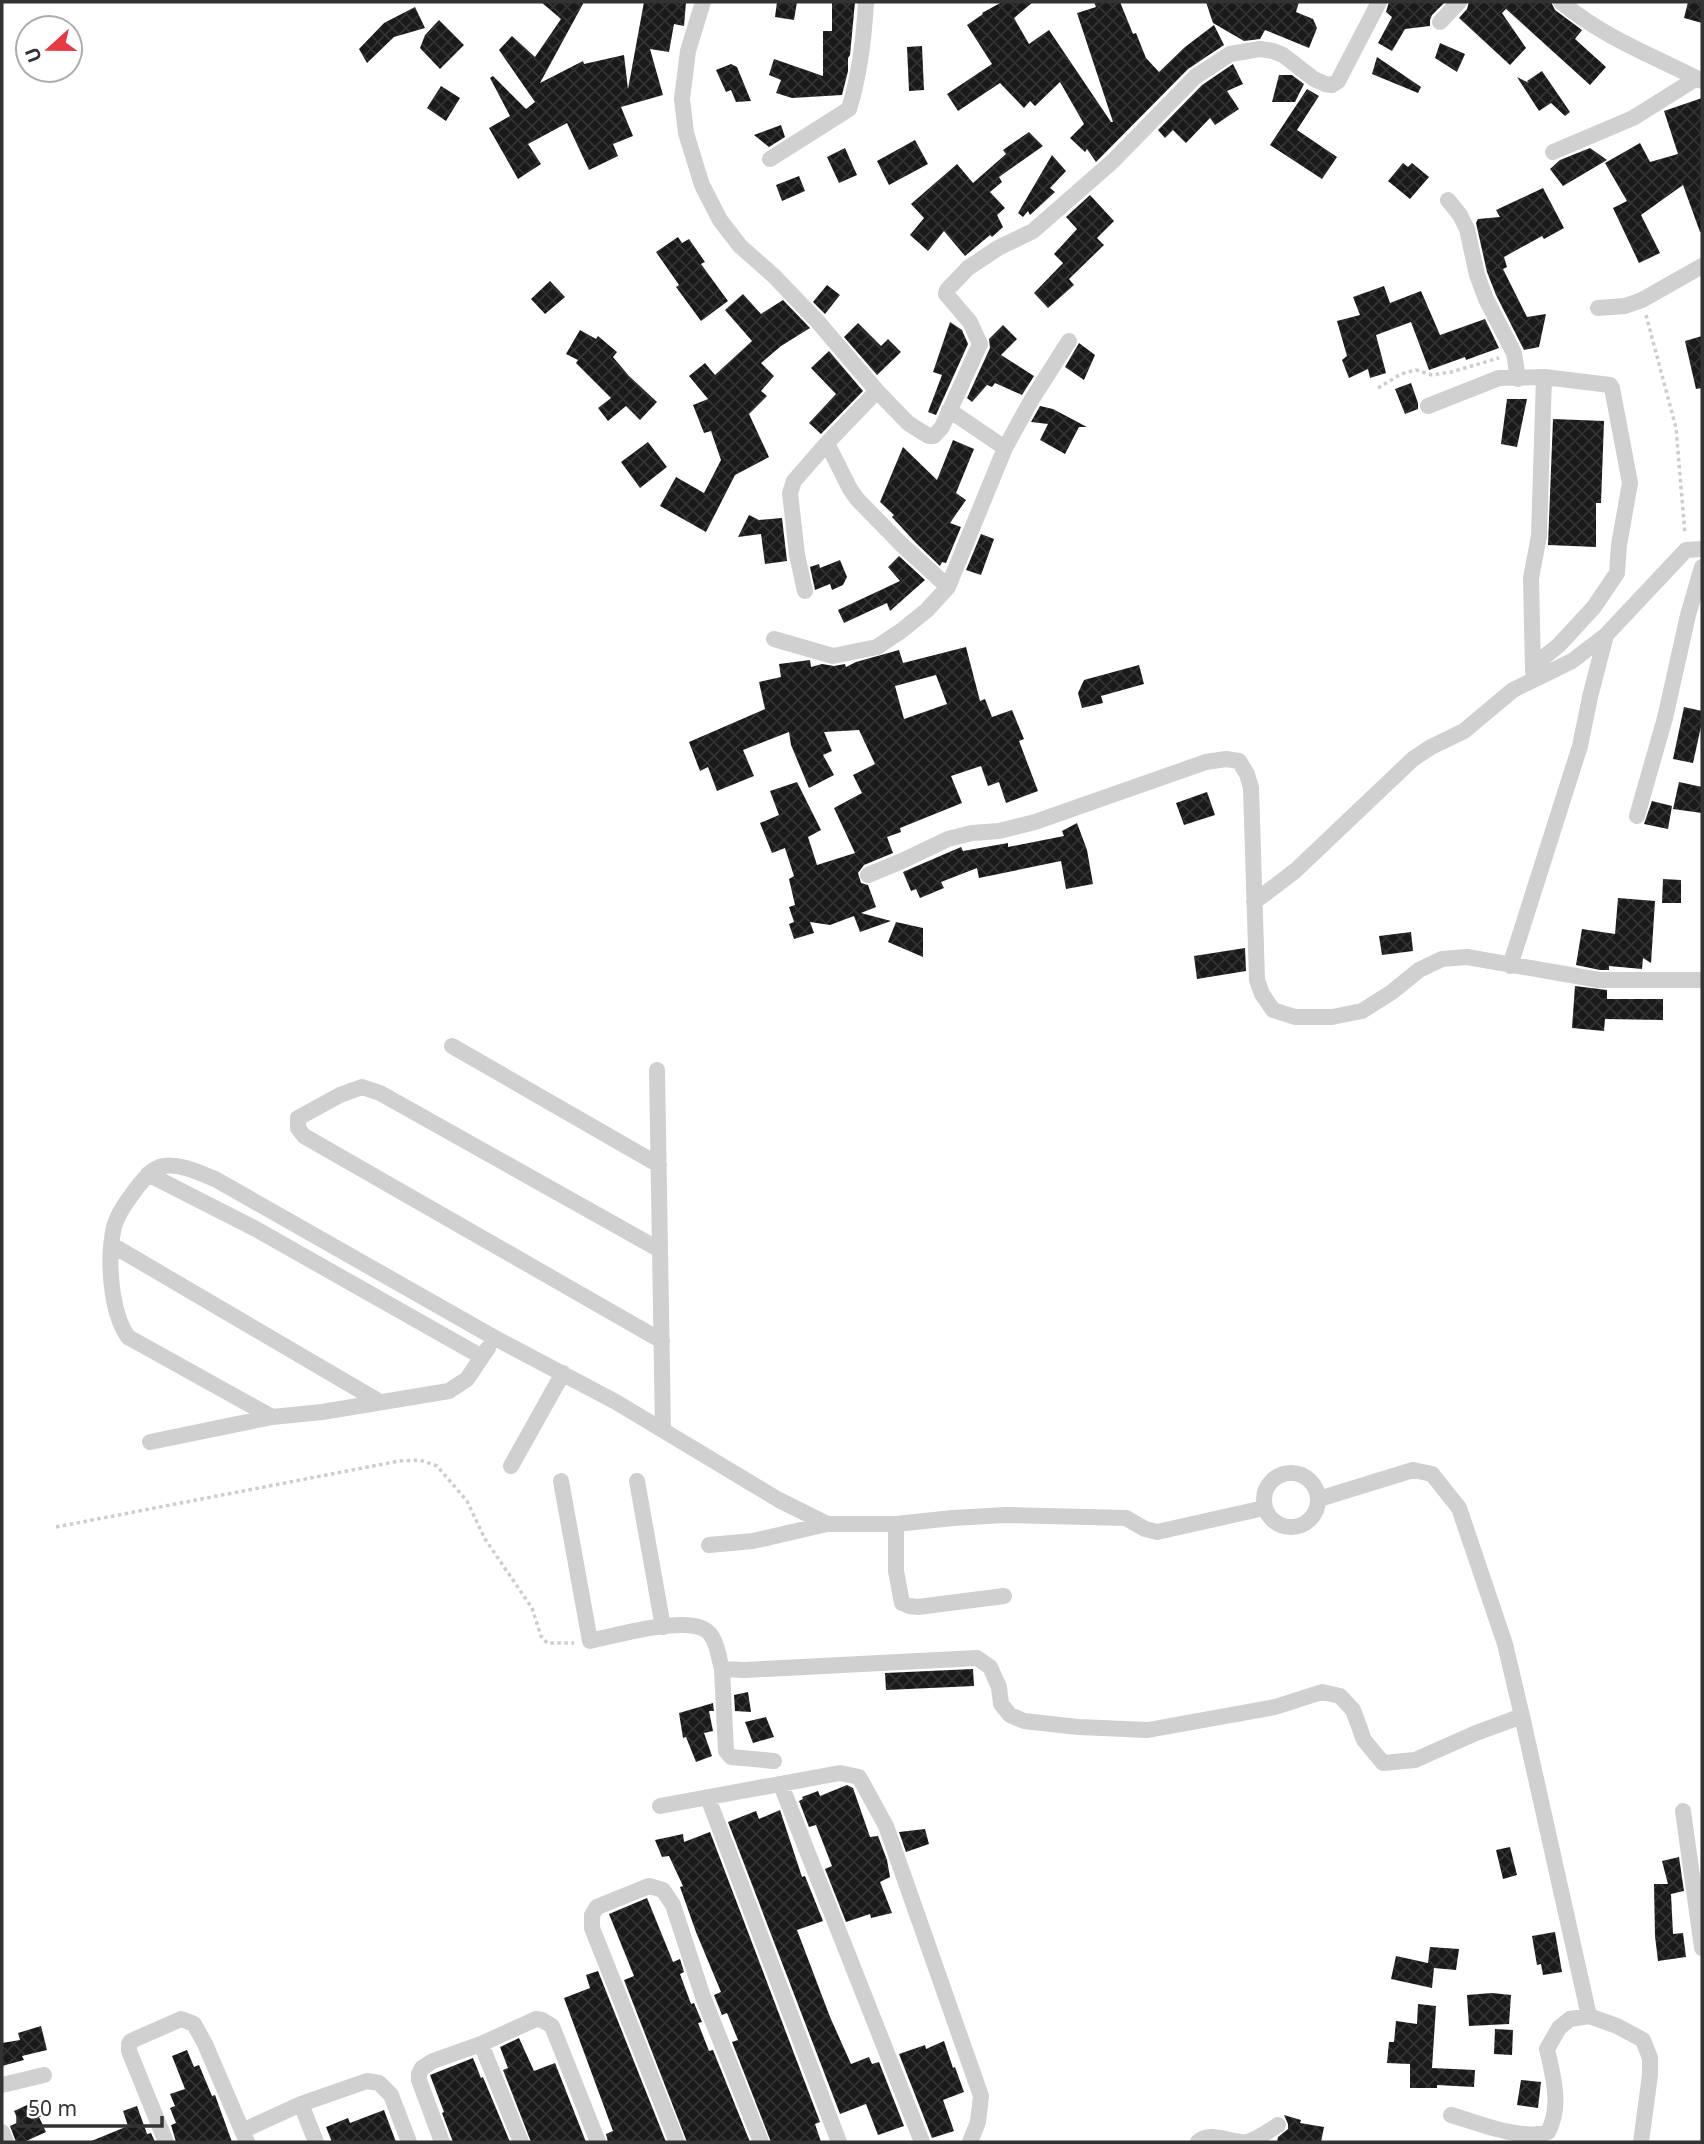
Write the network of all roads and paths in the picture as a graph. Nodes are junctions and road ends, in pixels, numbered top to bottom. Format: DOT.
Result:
graph roads {
  1 [pos="703,2"];
  2 [pos="866,2"];
  3 [pos="1378,2"];
  4 [pos="1459,2"];
  5 [pos="1561,2"];
  6 [pos="1440,22"];
  7 [pos="1700,80"];
  8 [pos="1553,152"];
  9 [pos="770,159"];
  10 [pos="1448,200"];
  11 [pos="1702,266"];
  12 [pos="1642,300"];
  13 [pos="1598,308"];
  14 [pos="1069,341"];
  15 [pos="1514,353"];
  16 [pos="1544,377"];
  17 [pos="1518,379"];
  18 [pos="1378,388"];
  19 [pos="877,391"];
  20 [pos="1428,406"];
  21 [pos="949,410"];
  22 [pos="827,443"];
  23 [pos="1005,448"];
  24 [pos="1694,550"];
  25 [pos="1702,567"];
  26 [pos="948,587"];
  27 [pos="806,591"];
  28 [pos="1606,635"];
  29 [pos="774,639"];
  30 [pos="1532,673"];
  31 [pos="1637,816"];
  32 [pos="868,875"];
  33 [pos="1254,902"];
  34 [pos="1510,966"];
  35 [pos="1702,980"];
  36 [pos="452,1046"];
  37 [pos="657,1070"];
  38 [pos="659,1165"];
  39 [pos="148,1174"];
  40 [pos="112,1245"];
  41 [pos="660,1250"];
  42 [pos="495,1338"];
  43 [pos="662,1341"];
  44 [pos="482,1357"];
  45 [pos="563,1373"];
  46 [pos="380,1402"];
  47 [pos="272,1417"];
  48 [pos="663,1430"];
  49 [pos="150,1442"];
  50 [pos="511,1466"];
  51 [pos="637,1480"];
  52 [pos="561,1481"];
  53 [pos="1319,1499"];
  54 [pos="1264,1508"];
  55 [pos="827,1524"];
  56 [pos="896,1524"];
  57 [pos="56,1527"];
  58 [pos="709,1545"];
  59 [pos="1004,1596"];
  60 [pos="663,1627"];
  61 [pos="590,1641"];
  62 [pos="722,1669"];
  63 [pos="1522,1716"];
  64 [pos="774,1761"];
  65 [pos="781,1784"];
  66 [pos="708,1798"];
  67 [pos="660,1806"];
  68 [pos="1683,1811"];
  69 [pos="1702,1948"];
  70 [pos="1589,2016"];
  71 [pos="481,2044"];
  72 [pos="44,2075"];
  73 [pos="2,2085"];
  74 [pos="301,2104"];
  75 [pos="1451,2115"];
  76 [pos="1278,2125"];
  77 [pos="2,2132"];
  78 [pos="245,2137"];
  79 [pos="6,2142"];
  80 [pos="166,2142"];
  81 [pos="316,2142"];
  82 [pos="409,2142"];
  83 [pos="442,2142"];
  84 [pos="521,2142"];
  85 [pos="597,2142"];
  86 [pos="677,2142"];
  87 [pos="761,2142"];
  88 [pos="839,2142"];
  89 [pos="922,2142"];
  90 [pos="970,2142"];
  91 [pos="1198,2142"];
  92 [pos="1641,2142"];
  1 -- 19 [label="street"];
  2 -- 9 [label="street"];
  3 -- 21 [label="street"];
  4 -- 6 [label="street"];
  5 -- 7 [label="street"];
  7 -- 8 [label="street"];
  10 -- 15 [label="street"];
  11 -- 12 [label="street"];
  12 -- 13 [label="street"];
  12 -- 24 [label="path"];
  14 -- 23 [label="street"];
  15 -- 17 [label="street"];
  15 -- 18 [label="path"];
  16 -- 17 [label="street"];
  16 -- 30 [label="street"];
  16 -- 30 [label="street"];
  17 -- 20 [label="street"];
  19 -- 21 [label="street"];
  19 -- 22 [label="street"];
  21 -- 23 [label="street"];
  22 -- 26 [label="street"];
  22 -- 27 [label="street"];
  23 -- 26 [label="street"];
  24 -- 28 [label="street"];
  25 -- 31 [label="street"];
  26 -- 29 [label="street"];
  28 -- 30 [label="street"];
  28 -- 34 [label="street"];
  30 -- 33 [label="street"];
  32 -- 33 [label="street"];
  33 -- 34 [label="street"];
  34 -- 35 [label="street"];
  36 -- 38 [label="street"];
  37 -- 38 [label="street"];
  38 -- 41 [label="street"];
  39 -- 40 [label="street"];
  39 -- 42 [label="street"];
  39 -- 44 [label="street"];
  40 -- 46 [label="street"];
  40 -- 47 [label="street"];
  41 -- 43 [label="street"];
  41 -- 43 [label="street"];
  42 -- 44 [label="street"];
  42 -- 45 [label="street"];
  43 -- 48 [label="street"];
  44 -- 46 [label="street"];
  45 -- 48 [label="street"];
  45 -- 50 [label="street"];
  46 -- 47 [label="street"];
  47 -- 49 [label="street"];
  48 -- 55 [label="street"];
  51 -- 60 [label="street"];
  52 -- 61 [label="street"];
  53 -- 54 [label="street"];
  53 -- 54 [label="street"];
  53 -- 63 [label="street"];
  54 -- 56 [label="street"];
  55 -- 56 [label="street"];
  55 -- 58 [label="street"];
  56 -- 59 [label="street"];
  57 -- 61 [label="path"];
  60 -- 61 [label="street"];
  60 -- 62 [label="street"];
  62 -- 63 [label="street"];
  62 -- 64 [label="street"];
  63 -- 70 [label="street"];
  65 -- 66 [label="street"];
  65 -- 89 [label="street"];
  65 -- 90 [label="street"];
  66 -- 67 [label="street"];
  66 -- 88 [label="street"];
  68 -- 69 [label="street"];
  70 -- 75 [label="street"];
  70 -- 92 [label="street"];
  71 -- 83 [label="street"];
  71 -- 84 [label="street"];
  71 -- 85 [label="street"];
  72 -- 73 [label="street"];
  74 -- 78 [label="street"];
  74 -- 81 [label="street"];
  74 -- 82 [label="street"];
  76 -- 91 [label="street"];
  77 -- 79 [label="street"];
  78 -- 80 [label="street"];
  86 -- 87 [label="street"];
}
